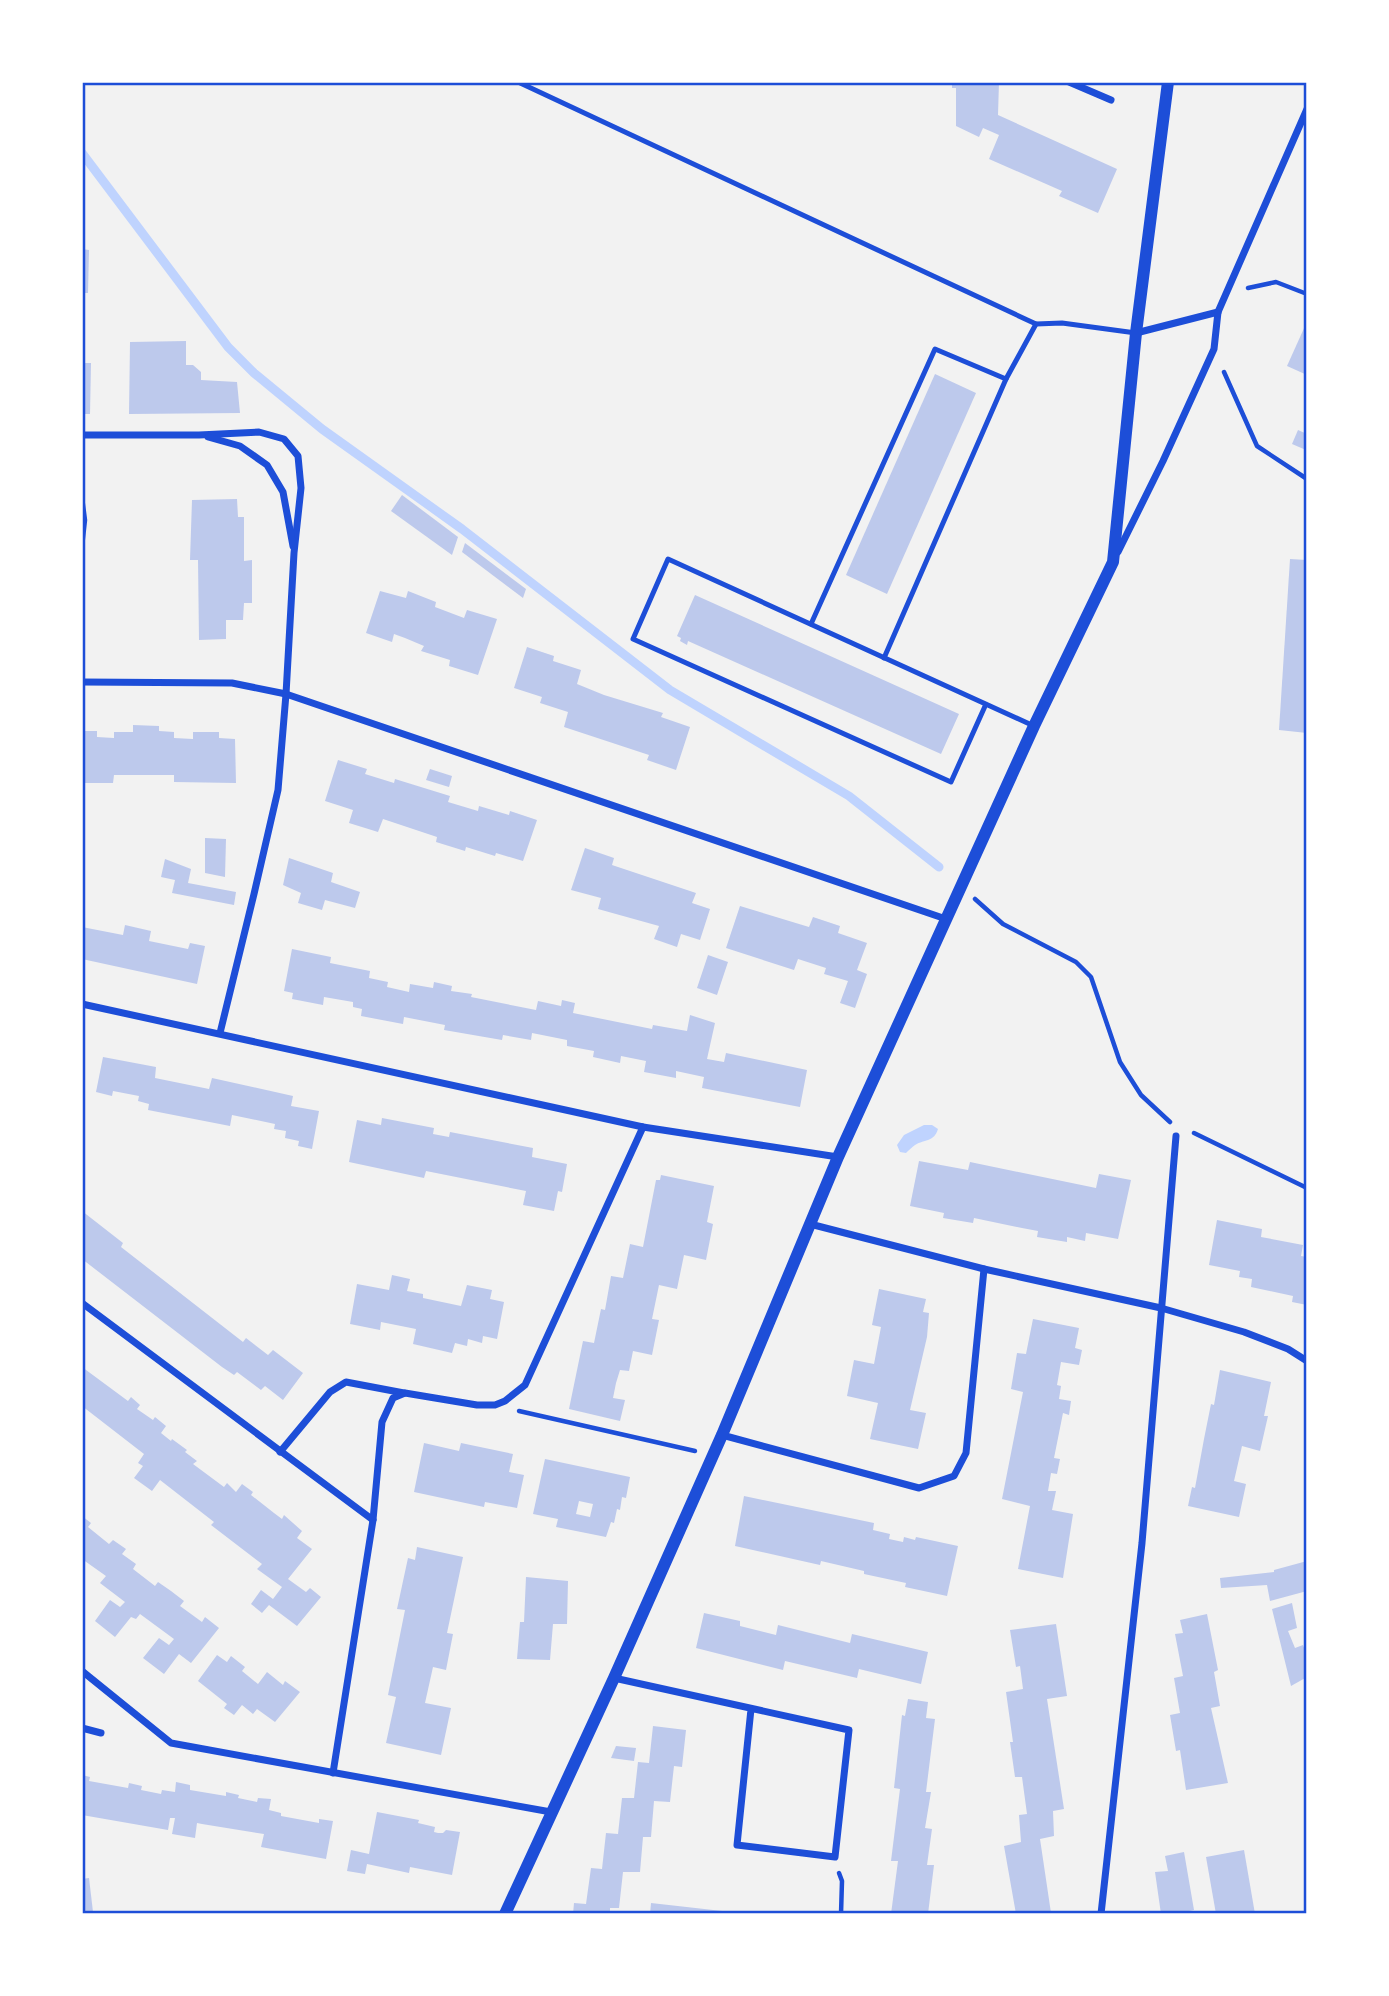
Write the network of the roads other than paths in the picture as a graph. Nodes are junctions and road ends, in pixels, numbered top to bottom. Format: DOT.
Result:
graph roads {
  1 [pos="518,82"];
  2 [pos="1069,82"];
  3 [pos="1168,82"];
  4 [pos="1111,100"];
  5 [pos="1307,109"];
  6 [pos="1218,312"];
  7 [pos="1036,324"];
  8 [pos="1136,333"];
  9 [pos="1006,379"];
  10 [pos="82,435"];
  11 [pos="199,435"];
  12 [pos="294,553"];
  13 [pos="1113,562"];
  14 [pos="811,625"];
  15 [pos="884,657"];
  16 [pos="82,682"];
  17 [pos="286,694"];
  18 [pos="986,704"];
  19 [pos="1034,726"];
  20 [pos="946,919"];
  21 [pos="82,1004"];
  22 [pos="220,1032"];
  23 [pos="643,1127"];
  24 [pos="1176,1136"];
  25 [pos="838,1157"];
  26 [pos="809,1224"];
  27 [pos="984,1269"];
  28 [pos="82,1303"];
  29 [pos="1161,1308"];
  30 [pos="1307,1361"];
  31 [pos="405,1393"];
  32 [pos="722,1435"];
  33 [pos="281,1452"];
  34 [pos="373,1520"];
  35 [pos="82,1671"];
  36 [pos="614,1678"];
  37 [pos="751,1709"];
  38 [pos="82,1728"];
  39 [pos="101,1733"];
  40 [pos="333,1773"];
  41 [pos="551,1812"];
  42 [pos="505,1914"];
  43 [pos="1101,1914"];
  1 -- 7 [label="lane"];
  2 -- 4 [label="street"];
  3 -- 8 [label="street"];
  5 -- 6 [label="street"];
  6 -- 8 [label="street"];
  6 -- 13 [label="street"];
  7 -- 8 [label="lane"];
  7 -- 9 [label="lane"];
  8 -- 13 [label="street"];
  9 -- 14 [label="lane"];
  9 -- 15 [label="lane"];
  10 -- 11 [label="street"];
  11 -- 12 [label="street"];
  11 -- 12 [label="street"];
  12 -- 17 [label="street"];
  13 -- 19 [label="street"];
  14 -- 15 [label="lane"];
  14 -- 18 [label="lane"];
  15 -- 18 [label="lane"];
  16 -- 17 [label="street"];
  17 -- 20 [label="street"];
  17 -- 22 [label="street"];
  18 -- 19 [label="lane"];
  19 -- 20 [label="street"];
  20 -- 25 [label="street"];
  21 -- 22 [label="street"];
  22 -- 23 [label="street"];
  23 -- 25 [label="street"];
  23 -- 31 [label="street"];
  24 -- 29 [label="street"];
  25 -- 26 [label="street"];
  26 -- 27 [label="street"];
  26 -- 32 [label="street"];
  27 -- 29 [label="street"];
  27 -- 32 [label="street"];
  28 -- 33 [label="street"];
  29 -- 30 [label="street"];
  29 -- 43 [label="street"];
  31 -- 33 [label="street"];
  31 -- 34 [label="street"];
  32 -- 36 [label="street"];
  33 -- 34 [label="street"];
  34 -- 40 [label="street"];
  35 -- 40 [label="street"];
  36 -- 37 [label="street"];
  36 -- 41 [label="street"];
  37 -- 37 [label="street"];
  38 -- 39 [label="street"];
  40 -- 41 [label="street"];
  41 -- 42 [label="street"];
}
